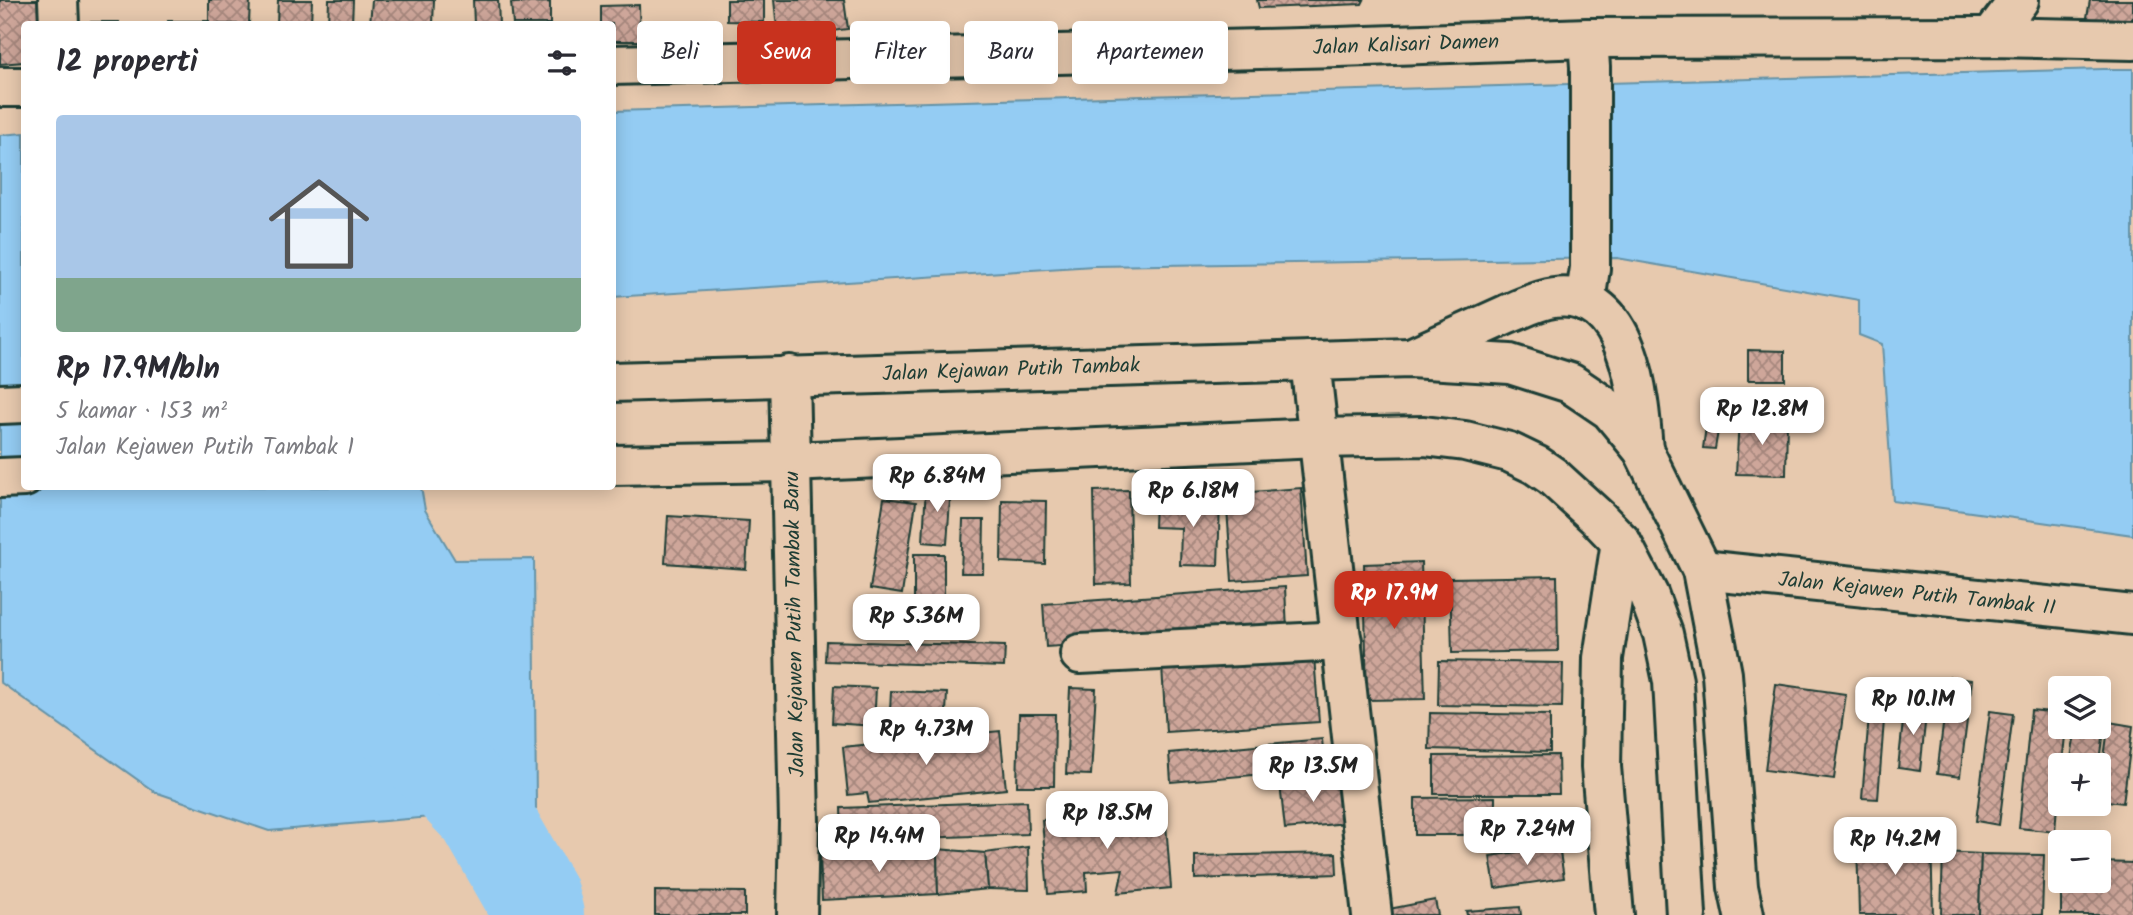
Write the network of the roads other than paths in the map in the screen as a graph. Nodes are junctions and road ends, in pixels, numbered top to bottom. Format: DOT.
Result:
graph roads {
  1 [pos="58,0"];
  2 [pos="2019,0"];
  3 [pos="59,21"];
  4 [pos="1991,37"];
  5 [pos="2133,40"];
  6 [pos="1589,52"];
  7 [pos="616,65"];
  8 [pos="0,87"];
  9 [pos="21,87"];
  10 [pos="1587,285"];
  11 [pos="1410,358"];
  12 [pos="1310,360"];
  13 [pos="789,375"];
  14 [pos="616,382"];
  15 [pos="21,403"];
  16 [pos="0,404"];
  17 [pos="1319,438"];
  18 [pos="1643,450"];
  19 [pos="791,462"];
  20 [pos="616,465"];
  21 [pos="21,477"];
  22 [pos="0,478"];
  23 [pos="1621,542"];
  24 [pos="1702,570"];
  25 [pos="2133,615"];
  26 [pos="1342,641"];
  27 [pos="1080,654"];
  28 [pos="797,915"];
  29 [pos="1372,915"];
  30 [pos="1614,915"];
  31 [pos="1686,915"];
  32 [pos="1744,915"];
  1 -- 3 [label="street"];
  2 -- 4 [label="street"];
  4 -- 5 [label="street, Jalan Kalisari Damen"];
  4 -- 6 [label="street, Jalan Kalisari Damen"];
  6 -- 7 [label="street, Jalan Kalisari Damen"];
  6 -- 10 [label="street"];
  8 -- 9 [label="street"];
  10 -- 11 [label="street, Jalan Kejawan Putih Tambak"];
  10 -- 18 [label="street, Jalan Kejawan Putih Tambak"];
  11 -- 12 [label="street, Jalan Kejawan Putih Tambak"];
  11 -- 18 [label="street, Jalan Kejawan Putih Tambak"];
  12 -- 13 [label="street, Jalan Kejawan Putih Tambak"];
  12 -- 17 [label="street"];
  13 -- 14 [label="street, Jalan Kejawan Putih Tambak"];
  13 -- 19 [label="street, Jalan Kejawen Putih Tambak Baru"];
  15 -- 16 [label="street"];
  17 -- 19 [label="street"];
  17 -- 23 [label="street"];
  17 -- 26 [label="street"];
  18 -- 24 [label="street, Jalan Kejawan Putih Tambak"];
  19 -- 20 [label="street"];
  19 -- 28 [label="street, Jalan Kejawen Putih Tambak Baru"];
  21 -- 22 [label="street"];
  23 -- 30 [label="street"];
  23 -- 31 [label="street"];
  24 -- 25 [label="street, Jalan Kejawen Putih Tambak II"];
  24 -- 32 [label="street, Jalan Kejawan Putih Tambak"];
  26 -- 27 [label="street"];
  26 -- 29 [label="street"];
}
